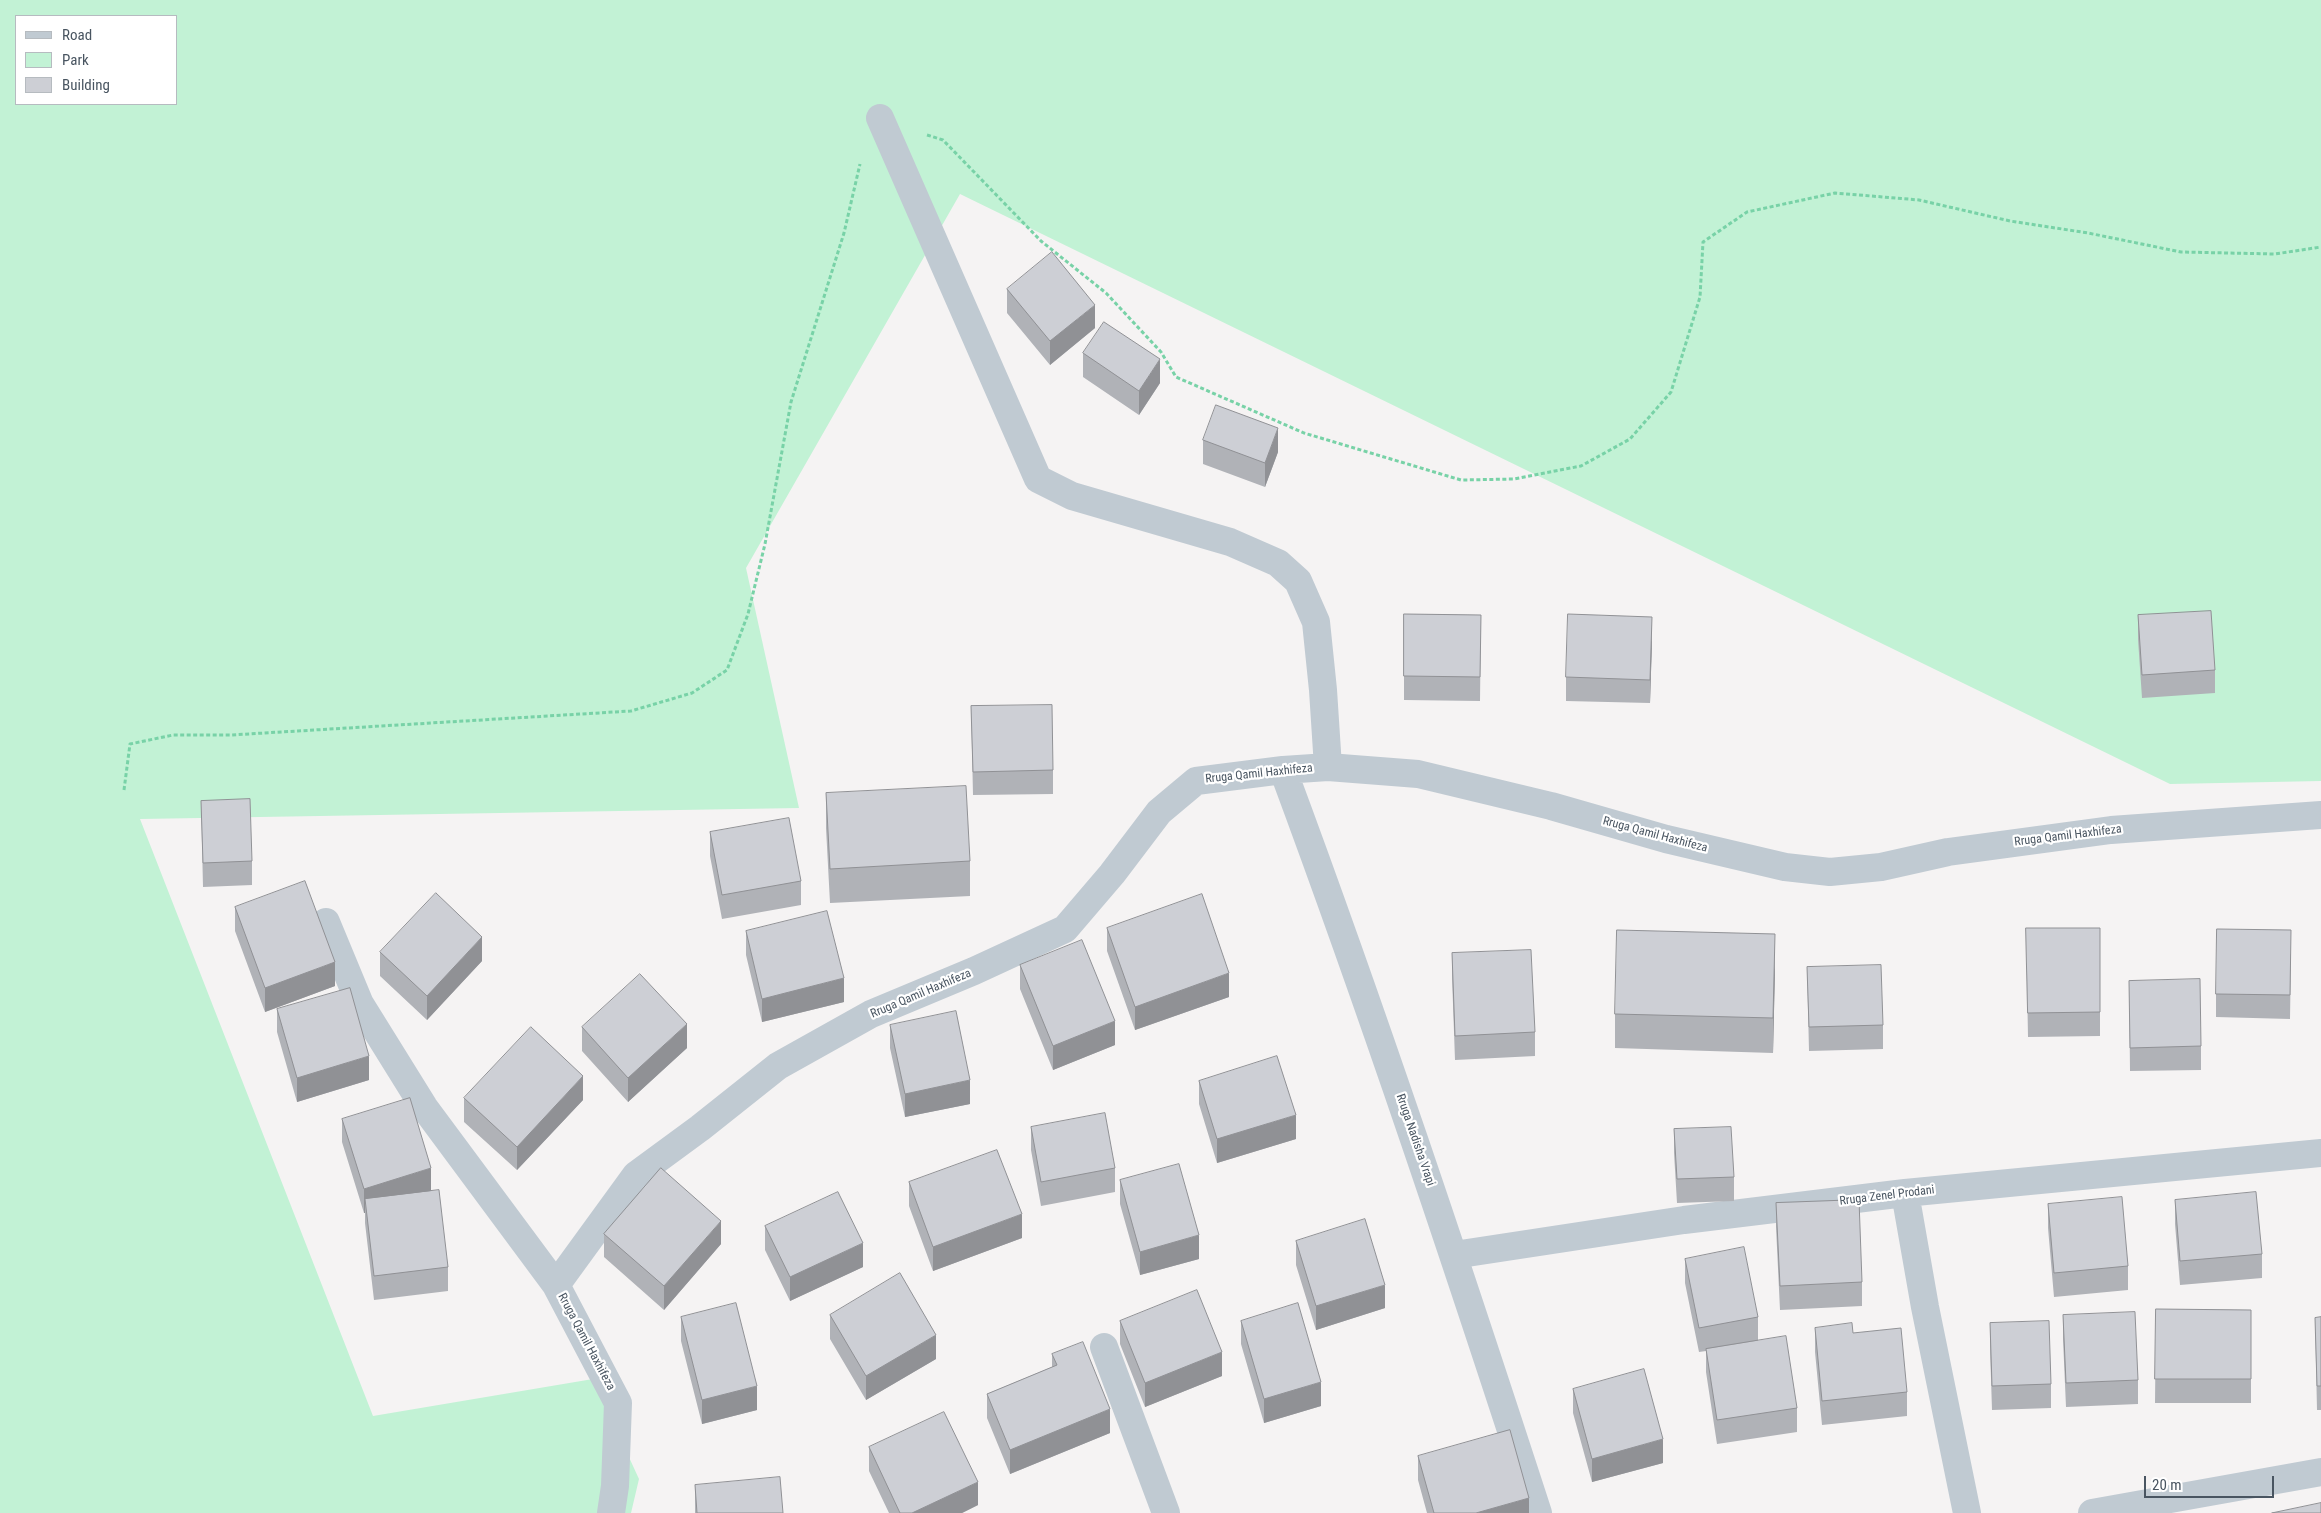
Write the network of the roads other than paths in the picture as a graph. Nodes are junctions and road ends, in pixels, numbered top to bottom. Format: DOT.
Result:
graph roads {
  1 [pos="880,118"];
  2 [pos="1328,767"];
  3 [pos="1283,770"];
  4 [pos="2321,814"];
  5 [pos="326,922"];
  6 [pos="2321,1153"];
  7 [pos="1905,1193"];
  8 [pos="1454,1255"];
  9 [pos="556,1286"];
  10 [pos="1104,1347"];
  11 [pos="2321,1472"];
  12 [pos="611,1513"];
  13 [pos="1166,1513"];
  14 [pos="1538,1513"];
  15 [pos="1967,1513"];
  16 [pos="2092,1513"];
  1 -- 2 [label="street"];
  2 -- 3 [label="street, Rruga Qamil Haxhifeza"];
  2 -- 4 [label="street, Rruga Qamil Haxhifeza"];
  3 -- 8 [label="street, Rruga Nadisha Vrapi"];
  3 -- 9 [label="street, Rruga Qamil Haxhifeza"];
  5 -- 9 [label="street"];
  6 -- 7 [label="street, Rruga Zenel Prodani"];
  7 -- 8 [label="street, Rruga Zenel Prodani"];
  7 -- 15 [label="street"];
  8 -- 14 [label="street, Rruga Nadisha Vrapi"];
  9 -- 12 [label="street, Rruga Qamil Haxhifeza"];
  10 -- 13 [label="street"];
  11 -- 16 [label="street"];
}
